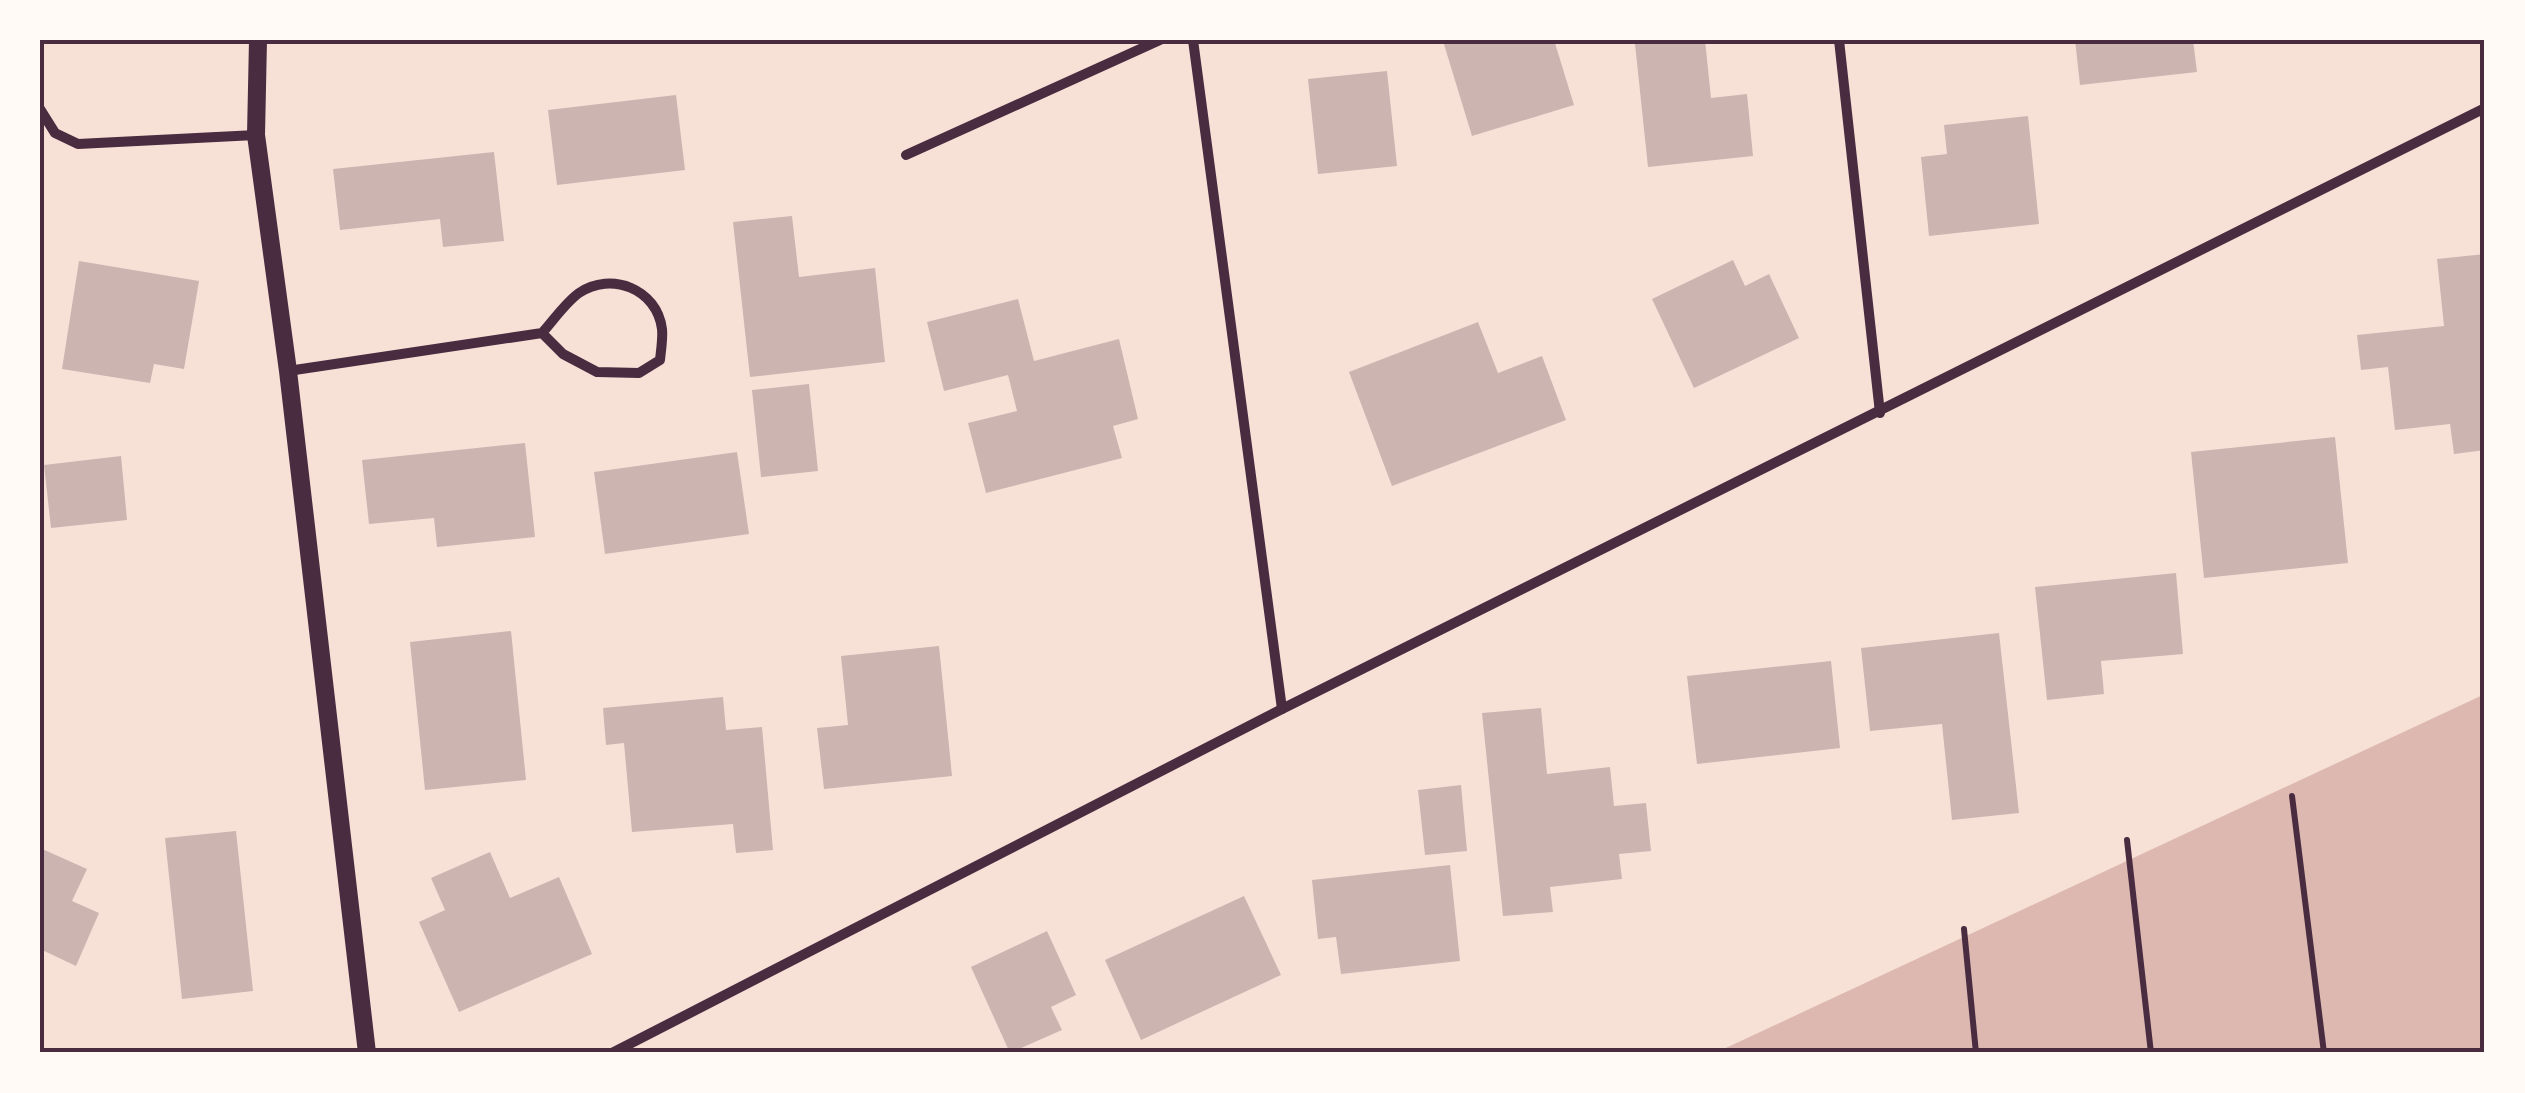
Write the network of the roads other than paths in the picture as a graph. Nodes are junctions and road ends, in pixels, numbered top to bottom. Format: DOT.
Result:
graph roads {
  1 [pos="258,40"];
  2 [pos="1160,40"];
  3 [pos="1194,40"];
  4 [pos="1839,40"];
  5 [pos="2485,108"];
  6 [pos="40,110"];
  7 [pos="256,135"];
  8 [pos="906,155"];
  9 [pos="542,333"];
  10 [pos="288,371"];
  11 [pos="1880,413"];
  12 [pos="1282,709"];
  13 [pos="367,1053"];
  14 [pos="612,1053"];
  1 -- 7 [label="street"];
  2 -- 8 [label="street"];
  3 -- 12 [label="street"];
  4 -- 11 [label="street"];
  5 -- 11 [label="street"];
  6 -- 7 [label="street"];
  7 -- 10 [label="street"];
  9 -- 9 [label="street"];
  9 -- 10 [label="street"];
  10 -- 13 [label="street"];
  11 -- 12 [label="street"];
  12 -- 14 [label="street"];
}
